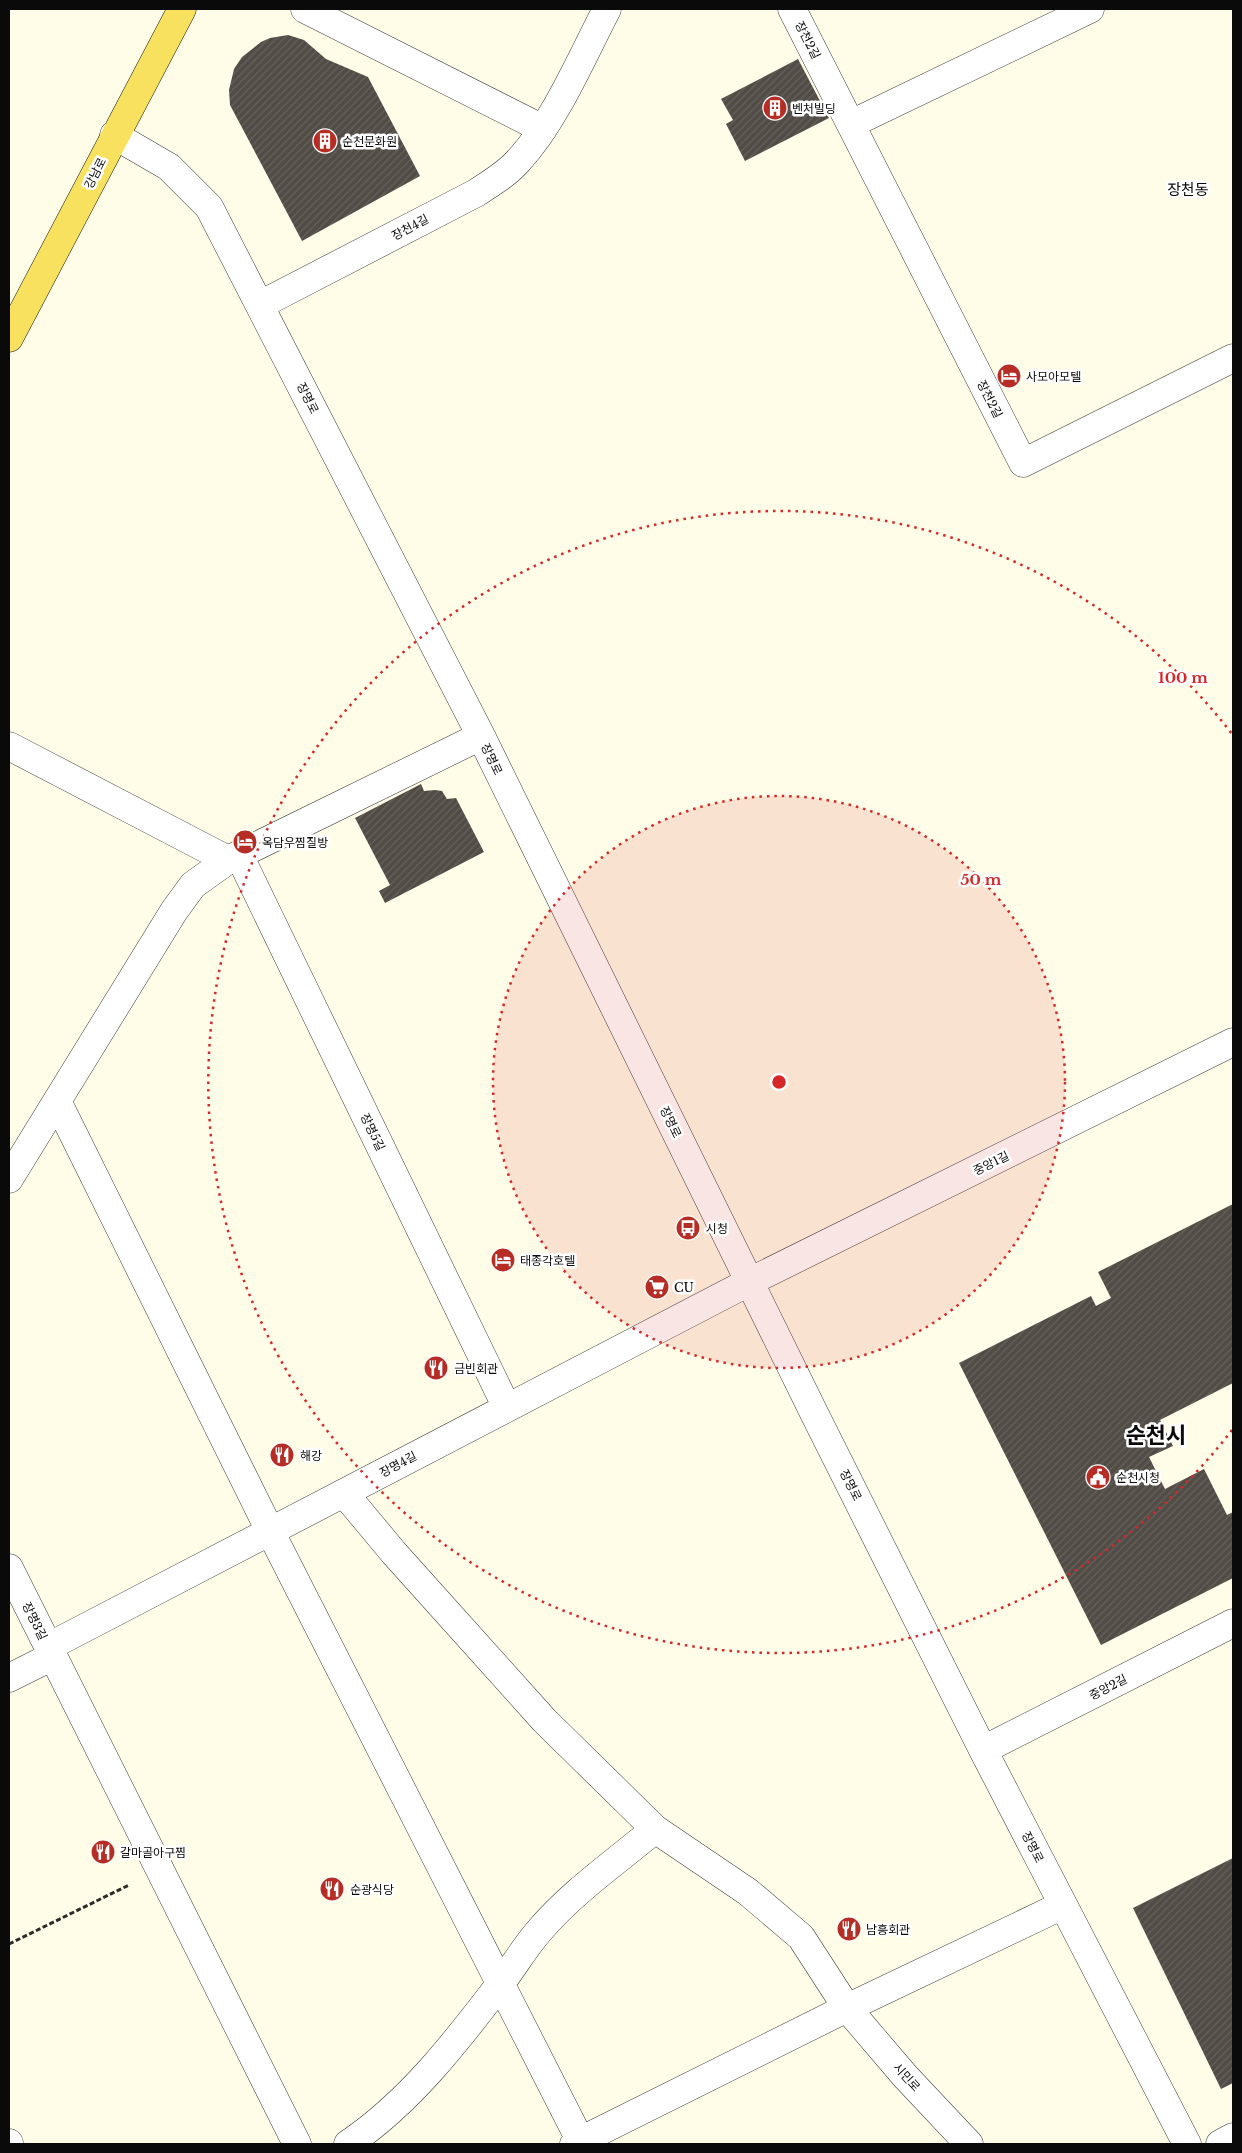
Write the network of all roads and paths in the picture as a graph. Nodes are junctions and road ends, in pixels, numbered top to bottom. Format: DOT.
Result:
graph roads {
  1 [pos="182,9"];
  2 [pos="306,9"];
  3 [pos="608,9"];
  4 [pos="792,9"];
  5 [pos="1090,9"];
  6 [pos="851,124"];
  7 [pos="543,129"];
  8 [pos="114,135"];
  9 [pos="260,305"];
  10 [pos="9,338"];
  11 [pos="1233,358"];
  12 [pos="481,736"];
  13 [pos="9,746"];
  14 [pos="233,858"];
  15 [pos="1233,1042"];
  16 [pos="57,1101"];
  17 [pos="9,1179"];
  18 [pos="749,1282"];
  19 [pos="507,1408"];
  20 [pos="344,1493"];
  21 [pos="270,1531"];
  22 [pos="9,1568"];
  23 [pos="1233,1623"];
  24 [pos="50,1651"];
  25 [pos="9,1678"];
  26 [pos="983,1750"];
  27 [pos="655,1829"];
  28 [pos="160,1870"];
  29 [pos="1063,1905"];
  30 [pos="9,1944"];
  31 [pos="500,1984"];
  32 [pos="847,2008"];
  33 [pos="1233,2137"];
  34 [pos="579,2143"];
  35 [pos="297,2144"];
  36 [pos="348,2144"];
  37 [pos="968,2144"];
  38 [pos="1187,2144"];
  39 [pos="1220,2144"];
  1 -- 8 [label="main road, 강남로"];
  2 -- 7 [label="street"];
  3 -- 7 [label="street, 장천4길"];
  4 -- 6 [label="street, 장천2길"];
  5 -- 6 [label="street"];
  6 -- 11 [label="street, 장천2길"];
  7 -- 9 [label="street, 장천4길"];
  8 -- 9 [label="street, 장명로"];
  8 -- 10 [label="main road, 강남로"];
  9 -- 12 [label="street, 장명로"];
  12 -- 14 [label="street"];
  12 -- 18 [label="street, 장명로"];
  13 -- 14 [label="street"];
  14 -- 16 [label="street"];
  14 -- 19 [label="street, 장명5길"];
  15 -- 18 [label="street, 중앙1길"];
  16 -- 17 [label="street"];
  16 -- 21 [label="street"];
  18 -- 19 [label="street, 장명4길"];
  18 -- 26 [label="street, 장명로"];
  19 -- 20 [label="street, 장명4길"];
  20 -- 21 [label="street, 장명4길"];
  20 -- 27 [label="street, 시민로"];
  21 -- 24 [label="street, 장명4길"];
  21 -- 31 [label="street"];
  22 -- 24 [label="street, 장명3길"];
  23 -- 26 [label="street, 중앙2길"];
  24 -- 25 [label="street, 장명4길"];
  24 -- 28 [label="street, 장명3길"];
  26 -- 29 [label="street, 장명로"];
  27 -- 31 [label="street"];
  27 -- 32 [label="street, 시민로"];
  28 -- 30 [label="path"];
  28 -- 35 [label="street, 장명3길"];
  29 -- 32 [label="street"];
  29 -- 38 [label="street, 장명로"];
  31 -- 34 [label="street"];
  31 -- 36 [label="street"];
  32 -- 34 [label="street"];
  32 -- 37 [label="street, 시민로"];
  33 -- 39 [label="street"];
}
